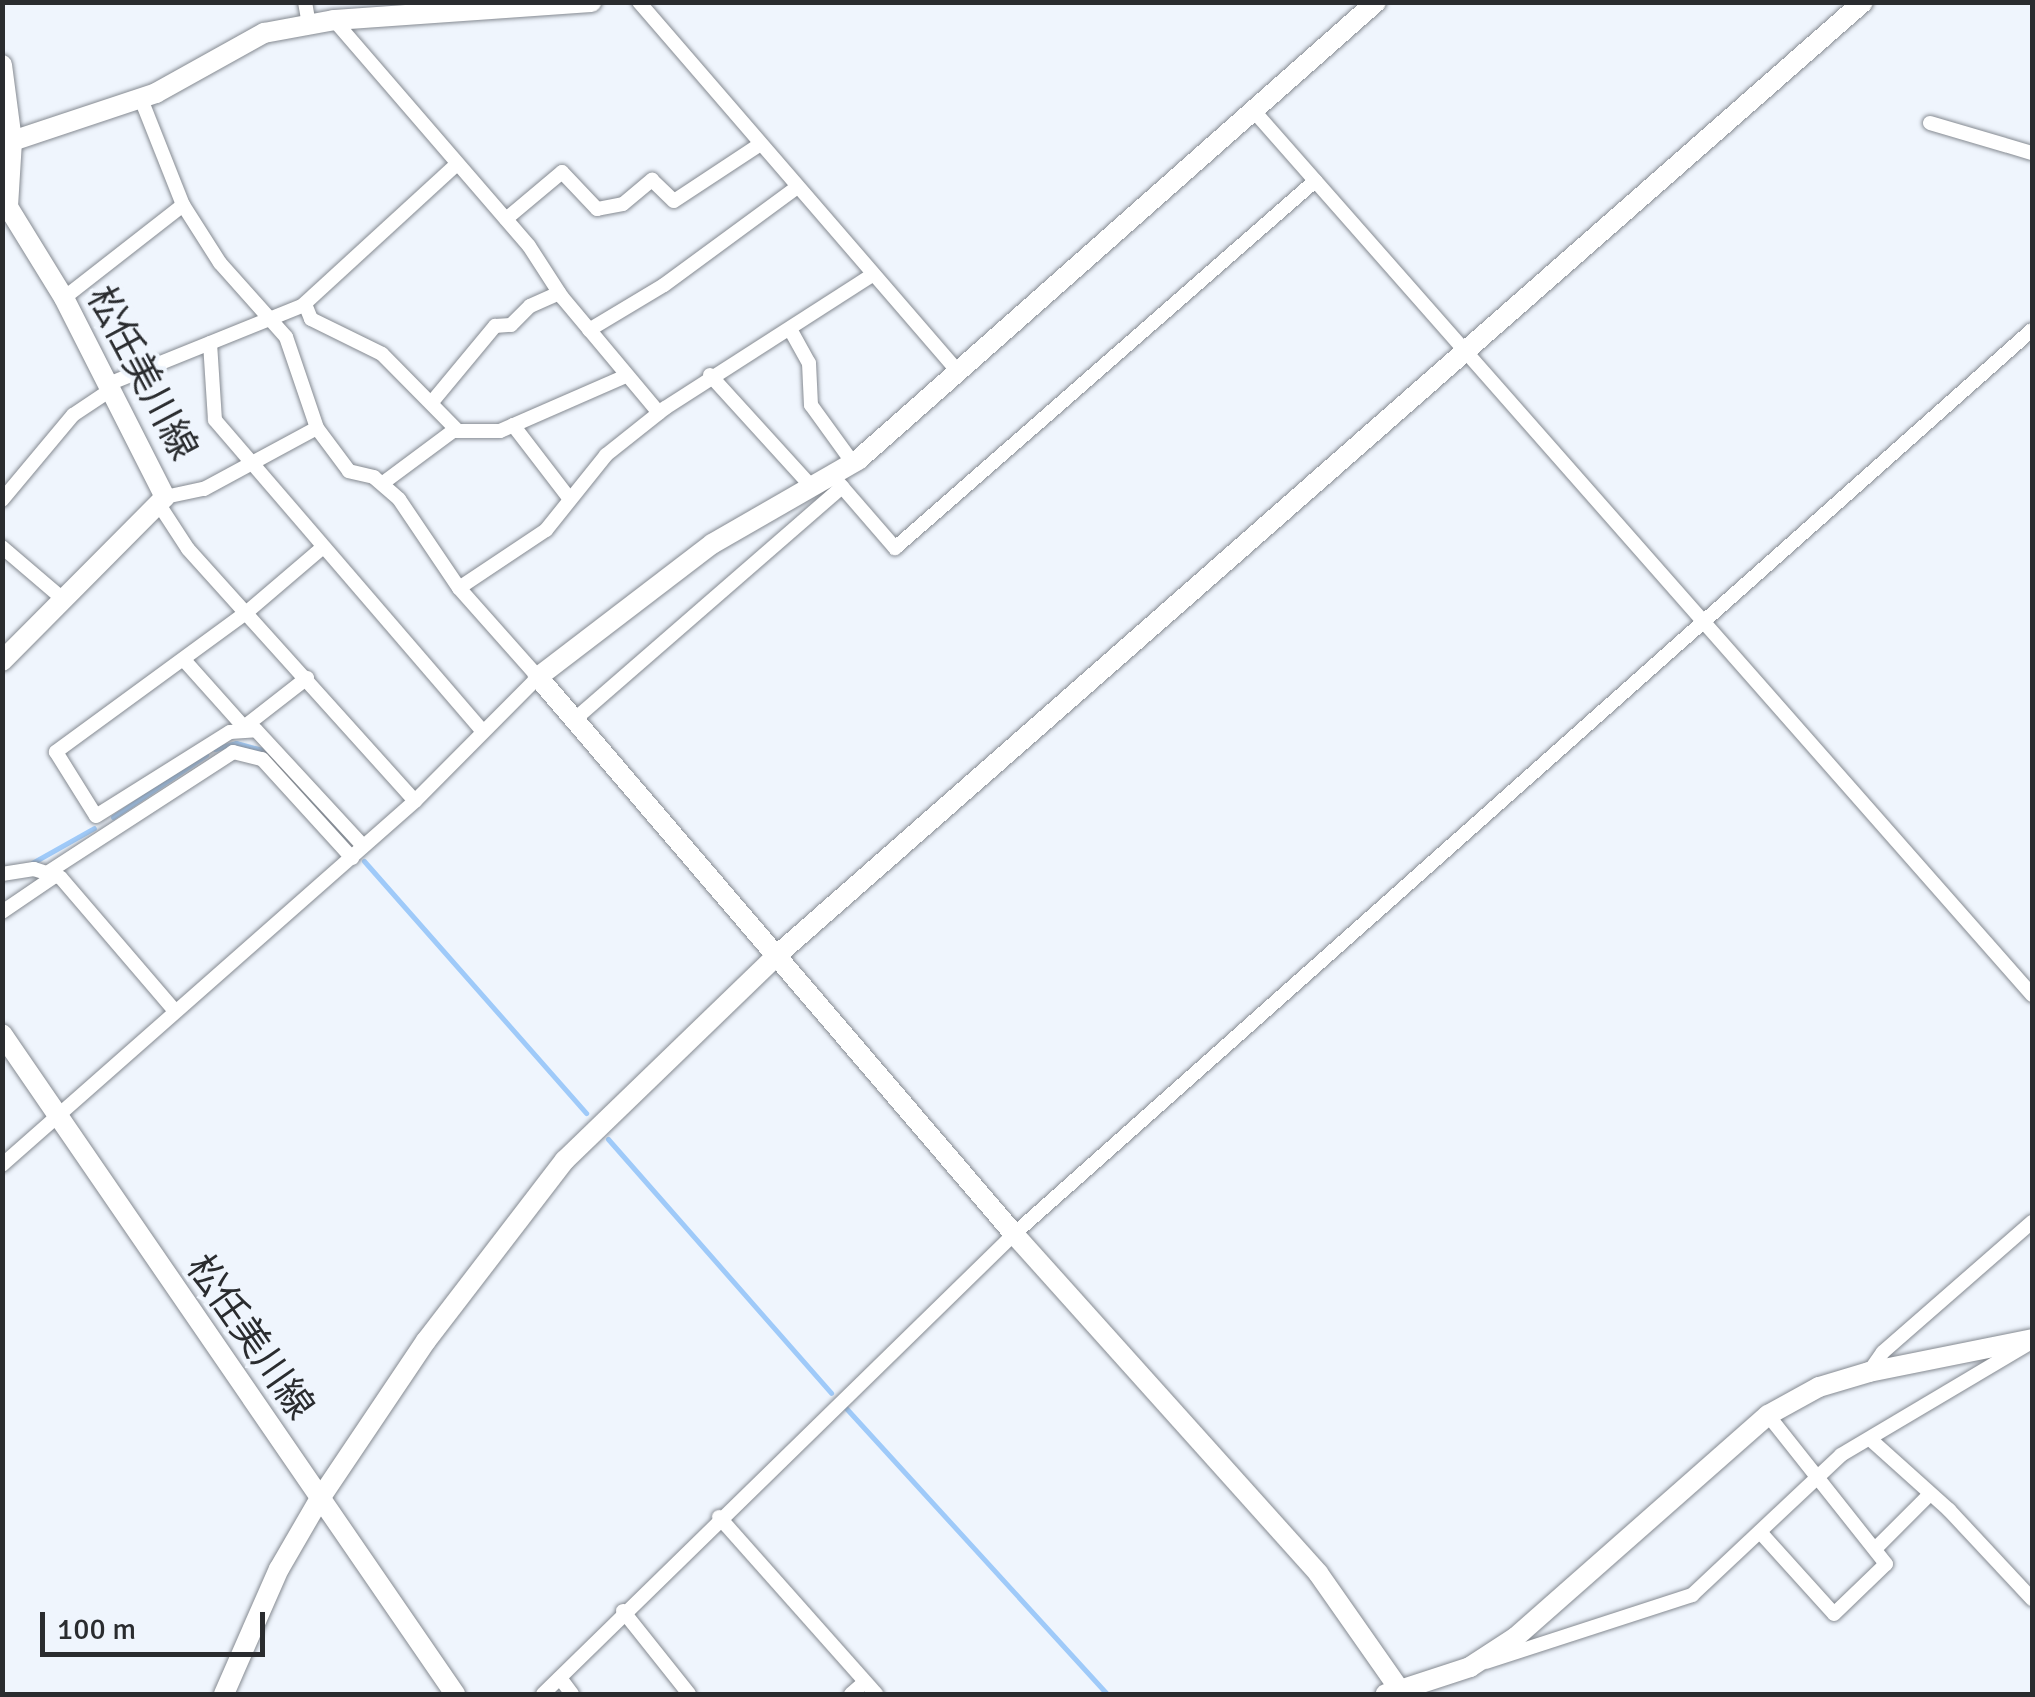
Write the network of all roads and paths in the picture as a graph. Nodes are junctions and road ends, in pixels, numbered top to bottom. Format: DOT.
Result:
graph roads {
  1 [pos="305,2"];
  2 [pos="591,2"];
  3 [pos="639,2"];
  4 [pos="1376,2"];
  5 [pos="1863,2"];
  6 [pos="334,20"];
  7 [pos="308,25"];
  8 [pos="2,65"];
  9 [pos="141,99"];
  10 [pos="1253,110"];
  11 [pos="1930,123"];
  12 [pos="12,140"];
  13 [pos="759,145"];
  14 [pos="2032,153"];
  15 [pos="456,164"];
  16 [pos="1315,181"];
  17 [pos="796,188"];
  18 [pos="183,205"];
  19 [pos="5,210"];
  20 [pos="506,220"];
  21 [pos="871,276"];
  22 [pos="560,293"];
  23 [pos="64,298"];
  24 [pos="305,304"];
  25 [pos="274,322"];
  26 [pos="790,329"];
  27 [pos="590,330"];
  28 [pos="2032,330"];
  29 [pos="210,344"];
  30 [pos="1465,352"];
  31 [pos="958,371"];
  32 [pos="710,375"];
  33 [pos="626,376"];
  34 [pos="107,388"];
  35 [pos="432,402"];
  36 [pos="659,413"];
  37 [pos="512,424"];
  38 [pos="317,428"];
  39 [pos="458,431"];
  40 [pos="853,463"];
  41 [pos="249,464"];
  42 [pos="837,480"];
  43 [pos="383,483"];
  44 [pos="811,486"];
  45 [pos="569,498"];
  46 [pos="2,500"];
  47 [pos="162,502"];
  48 [pos="2,547"];
  49 [pos="322,548"];
  50 [pos="459,588"];
  51 [pos="64,600"];
  52 [pos="248,612"];
  53 [pos="1702,623"];
  54 [pos="184,660"];
  55 [pos="2,661"];
  56 [pos="538,677"];
  57 [pos="307,678"];
  58 [pos="575,719"];
  59 [pos="244,727"];
  60 [pos="482,729"];
  61 [pos="415,801"];
  62 [pos="96,816"];
  63 [pos="106,832"];
  64 [pos="358,852"];
  65 [pos="2,874"];
  66 [pos="51,874"];
  67 [pos="2,912"];
  68 [pos="776,956"];
  69 [pos="2032,996"];
  70 [pos="174,1010"];
  71 [pos="2,1034"];
  72 [pos="56,1118"];
  73 [pos="2,1165"];
  74 [pos="2032,1222"];
  75 [pos="1014,1234"];
  76 [pos="2032,1340"];
  77 [pos="1869,1372"];
  78 [pos="1768,1414"];
  79 [pos="1870,1440"];
  80 [pos="1820,1475"];
  81 [pos="1930,1494"];
  82 [pos="319,1500"];
  83 [pos="719,1517"];
  84 [pos="1760,1532"];
  85 [pos="1875,1549"];
  86 [pos="2032,1599"];
  87 [pos="623,1611"];
  88 [pos="1470,1667"];
  89 [pos="560,1678"];
  90 [pos="865,1682"];
  91 [pos="1396,1693"];
  92 [pos="224,1694"];
  93 [pos="455,1694"];
  94 [pos="544,1694"];
  95 [pos="572,1694"];
  96 [pos="689,1694"];
  97 [pos="850,1694"];
  98 [pos="876,1694"];
  1 -- 7 [label="street"];
  2 -- 6 [label="street"];
  3 -- 13 [label="street"];
  4 -- 10 [label="street"];
  5 -- 30 [label="street"];
  6 -- 7 [label="street"];
  6 -- 15 [label="street"];
  7 -- 9 [label="street"];
  8 -- 12 [label="street, 松任美川線"];
  9 -- 12 [label="street"];
  9 -- 18 [label="street"];
  10 -- 16 [label="street"];
  10 -- 31 [label="street"];
  11 -- 14 [label="street"];
  12 -- 19 [label="street, 松任美川線"];
  13 -- 17 [label="street"];
  13 -- 20 [label="street"];
  15 -- 20 [label="street"];
  15 -- 24 [label="street"];
  16 -- 30 [label="street"];
  16 -- 42 [label="street"];
  17 -- 21 [label="street"];
  17 -- 27 [label="street"];
  18 -- 23 [label="street"];
  18 -- 25 [label="street"];
  19 -- 23 [label="street, 松任美川線"];
  20 -- 22 [label="street"];
  21 -- 26 [label="street"];
  21 -- 31 [label="street"];
  22 -- 27 [label="street"];
  22 -- 35 [label="street"];
  23 -- 34 [label="street, 松任美川線"];
  24 -- 25 [label="street"];
  24 -- 35 [label="street"];
  25 -- 29 [label="street"];
  25 -- 38 [label="street"];
  26 -- 32 [label="street"];
  26 -- 40 [label="street"];
  27 -- 33 [label="street"];
  28 -- 53 [label="street"];
  29 -- 34 [label="street"];
  29 -- 41 [label="street"];
  30 -- 53 [label="street"];
  30 -- 68 [label="street"];
  31 -- 40 [label="street"];
  32 -- 36 [label="street"];
  32 -- 44 [label="street"];
  33 -- 36 [label="street"];
  33 -- 37 [label="street"];
  34 -- 46 [label="street"];
  34 -- 47 [label="street, 松任美川線"];
  35 -- 39 [label="street"];
  36 -- 45 [label="street"];
  37 -- 39 [label="street"];
  37 -- 45 [label="street"];
  38 -- 41 [label="street"];
  38 -- 43 [label="street"];
  39 -- 43 [label="street"];
  40 -- 42 [label="street"];
  41 -- 47 [label="street"];
  41 -- 49 [label="street"];
  42 -- 44 [label="street"];
  42 -- 58 [label="street"];
  43 -- 50 [label="street"];
  44 -- 56 [label="street"];
  45 -- 50 [label="street"];
  47 -- 51 [label="street, 松任美川線"];
  47 -- 52 [label="street"];
  48 -- 51 [label="street"];
  49 -- 52 [label="street"];
  49 -- 60 [label="street"];
  50 -- 56 [label="street"];
  51 -- 55 [label="street, 松任美川線"];
  52 -- 54 [label="street"];
  52 -- 57 [label="street"];
  53 -- 69 [label="street"];
  53 -- 75 [label="street"];
  54 -- 59 [label="street"];
  54 -- 62 [label="street"];
  56 -- 58 [label="street"];
  56 -- 60 [label="street"];
  57 -- 59 [label="street"];
  57 -- 61 [label="street"];
  58 -- 68 [label="street"];
  59 -- 62 [label="street"];
  59 -- 64 [label="street"];
  60 -- 61 [label="street"];
  61 -- 64 [label="street"];
  62 -- 63 [label="street"];
  63 -- 64 [label="street"];
  63 -- 66 [label="street"];
  64 -- 70 [label="street"];
  65 -- 66 [label="street"];
  66 -- 67 [label="street"];
  66 -- 70 [label="street"];
  68 -- 75 [label="street"];
  68 -- 82 [label="street"];
  70 -- 72 [label="street"];
  71 -- 72 [label="street, 松任美川線"];
  72 -- 73 [label="street"];
  72 -- 82 [label="street, 松任美川線"];
  74 -- 77 [label="street"];
  75 -- 83 [label="street"];
  75 -- 91 [label="street"];
  76 -- 77 [label="street"];
  76 -- 79 [label="street"];
  77 -- 78 [label="street"];
  78 -- 80 [label="street"];
  78 -- 88 [label="street"];
  79 -- 80 [label="street"];
  79 -- 81 [label="street"];
  80 -- 84 [label="street"];
  80 -- 85 [label="street"];
  81 -- 85 [label="street"];
  81 -- 86 [label="street"];
  82 -- 92 [label="street"];
  82 -- 93 [label="street, 松任美川線"];
  83 -- 87 [label="street"];
  83 -- 90 [label="street"];
  84 -- 85 [label="street"];
  84 -- 88 [label="street"];
  87 -- 89 [label="street"];
  87 -- 96 [label="street"];
  88 -- 91 [label="street"];
  89 -- 94 [label="street"];
  89 -- 95 [label="street"];
  90 -- 97 [label="street"];
  90 -- 98 [label="street"];
}
